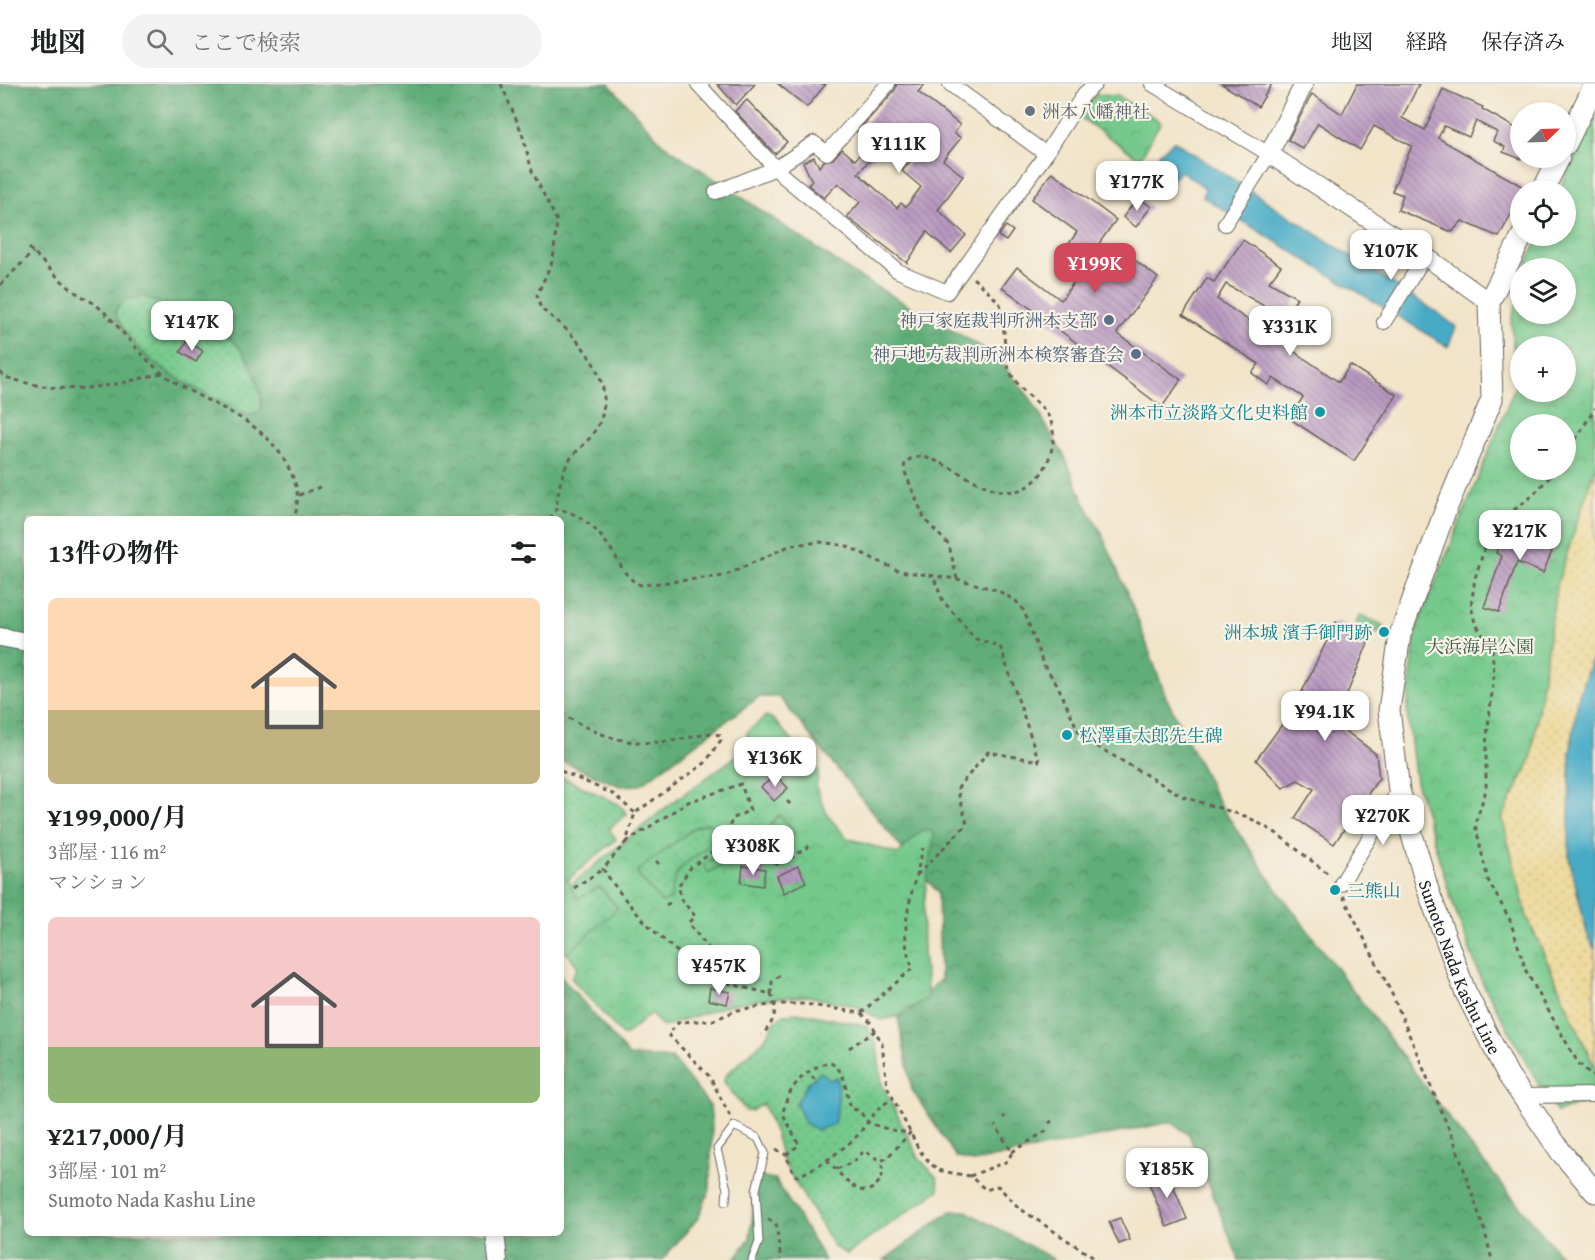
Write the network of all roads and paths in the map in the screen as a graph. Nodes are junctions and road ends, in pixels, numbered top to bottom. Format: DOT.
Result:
graph roads {
  1 [pos="501,84"];
  2 [pos="698,84"];
  3 [pos="888,84"];
  4 [pos="950,84"];
  5 [pos="1095,84"];
  6 [pos="1152,84"];
  7 [pos="1304,84"];
  8 [pos="1595,84"];
  9 [pos="1576,123"];
  10 [pos="1046,154"];
  11 [pos="1269,154"];
  12 [pos="776,168"];
  13 [pos="716,192"];
  14 [pos="1225,224"];
  15 [pos="1517,246"];
  16 [pos="29,248"];
  17 [pos="33,252"];
  18 [pos="1425,256"];
  19 [pos="963,269"];
  20 [pos="0,285"];
  21 [pos="1489,302"];
  22 [pos="1384,322"];
  23 [pos="0,372"];
  24 [pos="162,373"];
  25 [pos="1595,408"];
  26 [pos="1576,439"];
  27 [pos="1547,480"];
  28 [pos="320,487"];
  29 [pos="299,495"];
  30 [pos="556,509"];
  31 [pos="295,516"];
  32 [pos="552,516"];
  33 [pos="933,576"];
  34 [pos="957,579"];
  35 [pos="0,637"];
  36 [pos="24,641"];
  37 [pos="564,715"];
  38 [pos="564,772"];
  39 [pos="1399,790"];
  40 [pos="788,801"];
  41 [pos="792,806"];
  42 [pos="635,813"];
  43 [pos="626,842"];
  44 [pos="724,844"];
  45 [pos="809,846"];
  46 [pos="924,848"];
  47 [pos="603,869"];
  48 [pos="917,875"];
  49 [pos="1341,884"];
  50 [pos="574,888"];
  51 [pos="670,902"];
  52 [pos="666,905"];
  53 [pos="782,973"];
  54 [pos="737,983"];
  55 [pos="771,994"];
  56 [pos="775,1004"];
  57 [pos="861,1013"];
  58 [pos="876,1031"];
  59 [pos="762,1035"];
  60 [pos="849,1048"];
  61 [pos="812,1076"];
  62 [pos="1595,1078"];
  63 [pos="817,1084"];
  64 [pos="1595,1095"];
  65 [pos="1523,1096"];
  66 [pos="893,1099"];
  67 [pos="867,1121"];
  68 [pos="995,1125"];
  69 [pos="734,1126"];
  70 [pos="1049,1129"];
  71 [pos="910,1133"];
  72 [pos="1012,1152"];
  73 [pos="781,1154"];
  74 [pos="786,1155"];
  75 [pos="827,1160"];
  76 [pos="881,1161"];
  77 [pos="837,1169"];
  78 [pos="970,1176"];
  79 [pos="1595,1192"];
  80 [pos="726,1201"];
  81 [pos="758,1216"];
  82 [pos="495,1236"];
  83 [pos="498,1260"];
  84 [pos="752,1260"];
  85 [pos="781,1260"];
  86 [pos="1098,1260"];
  87 [pos="1492,1260"];
  1 -- 30 [label="path"];
  2 -- 12 [label="street"];
  3 -- 12 [label="street"];
  4 -- 10 [label="street"];
  5 -- 10 [label="street"];
  6 -- 11 [label="street"];
  7 -- 11 [label="street"];
  8 -- 9 [label="main road"];
  10 -- 19 [label="street"];
  11 -- 14 [label="street"];
  11 -- 18 [label="street"];
  12 -- 13 [label="street"];
  12 -- 19 [label="street"];
  15 -- 21 [label="main road, Sumoto Nada Kashu Line"];
  16 -- 17 [label="path"];
  17 -- 20 [label="path"];
  17 -- 24 [label="path"];
  18 -- 21 [label="street"];
  18 -- 22 [label="street"];
  19 -- 34 [label="path"];
  21 -- 39 [label="main road, Sumoto Nada Kashu Line"];
  23 -- 24 [label="path"];
  24 -- 29 [label="path"];
  25 -- 26 [label="path"];
  27 -- 62 [label="path"];
  28 -- 29 [label="path"];
  29 -- 31 [label="path"];
  30 -- 32 [label="path"];
  30 -- 33 [label="path"];
  33 -- 34 [label="path"];
  33 -- 48 [label="path"];
  34 -- 49 [label="path"];
  35 -- 36 [label="street"];
  37 -- 42 [label="path"];
  38 -- 42 [label="path"];
  39 -- 49 [label="street"];
  39 -- 65 [label="main road, Sumoto Nada Kashu Line"];
  40 -- 41 [label="path"];
  42 -- 43 [label="path"];
  43 -- 44 [label="path"];
  43 -- 47 [label="path"];
  44 -- 45 [label="path"];
  44 -- 54 [label="path"];
  46 -- 48 [label="path"];
  47 -- 50 [label="path"];
  47 -- 54 [label="path"];
  48 -- 57 [label="path"];
  49 -- 87 [label="path"];
  51 -- 52 [label="path"];
  53 -- 55 [label="path"];
  54 -- 55 [label="path"];
  55 -- 56 [label="path"];
  56 -- 57 [label="path"];
  56 -- 59 [label="path"];
  56 -- 69 [label="path"];
  57 -- 58 [label="path"];
  58 -- 60 [label="path"];
  58 -- 66 [label="path"];
  61 -- 63 [label="path"];
  64 -- 65 [label="street"];
  65 -- 79 [label="main road, Sumoto Nada Kashu Line"];
  66 -- 67 [label="path"];
  66 -- 71 [label="path"];
  67 -- 71 [label="path"];
  67 -- 74 [label="path"];
  67 -- 75 [label="path"];
  68 -- 72 [label="path"];
  69 -- 80 [label="lane"];
  69 -- 81 [label="lane"];
  70 -- 72 [label="path"];
  71 -- 76 [label="path"];
  71 -- 78 [label="path"];
  72 -- 78 [label="path"];
  73 -- 74 [label="path"];
  74 -- 75 [label="path"];
  75 -- 77 [label="path"];
  76 -- 77 [label="path"];
  76 -- 77 [label="path"];
  78 -- 86 [label="path"];
  81 -- 84 [label="lane"];
  81 -- 85 [label="path"];
  82 -- 83 [label="street"];
}
